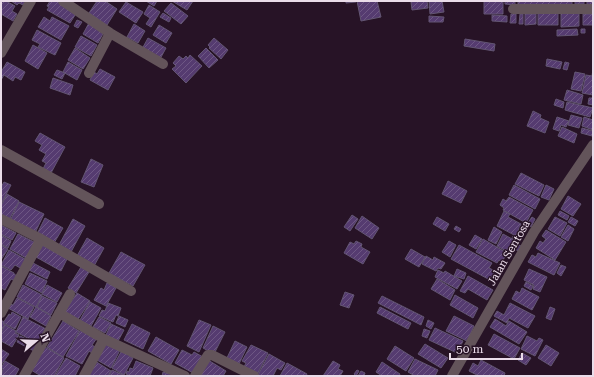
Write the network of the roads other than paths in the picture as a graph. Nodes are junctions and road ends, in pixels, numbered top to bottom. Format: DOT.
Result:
graph roads {
  1 [pos="31,1"];
  2 [pos="63,1"];
  3 [pos="513,9"];
  4 [pos="593,9"];
  5 [pos="110,33"];
  6 [pos="1,53"];
  7 [pos="163,64"];
  8 [pos="89,73"];
  9 [pos="593,146"];
  10 [pos="1,150"];
  11 [pos="99,204"];
  12 [pos="1,219"];
  13 [pos="41,239"];
  14 [pos="131,291"];
  15 [pos="70,294"];
  16 [pos="1,313"];
  17 [pos="59,313"];
  18 [pos="104,339"];
  19 [pos="24,376"];
  20 [pos="84,376"];
  21 [pos="185,376"];
  22 [pos="195,376"];
  23 [pos="254,376"];
  24 [pos="452,376"];
  1 -- 6 [label="street"];
  2 -- 5 [label="street"];
  3 -- 4 [label="street"];
  5 -- 7 [label="street"];
  5 -- 8 [label="street"];
  9 -- 24 [label="street, Jalan Sentosa"];
  10 -- 11 [label="street"];
  12 -- 13 [label="street"];
  13 -- 14 [label="street"];
  13 -- 16 [label="street"];
  15 -- 17 [label="street"];
  17 -- 18 [label="street"];
  17 -- 19 [label="street"];
  18 -- 20 [label="street"];
  18 -- 21 [label="street"];
  22 -- 23 [label="street"];
}
